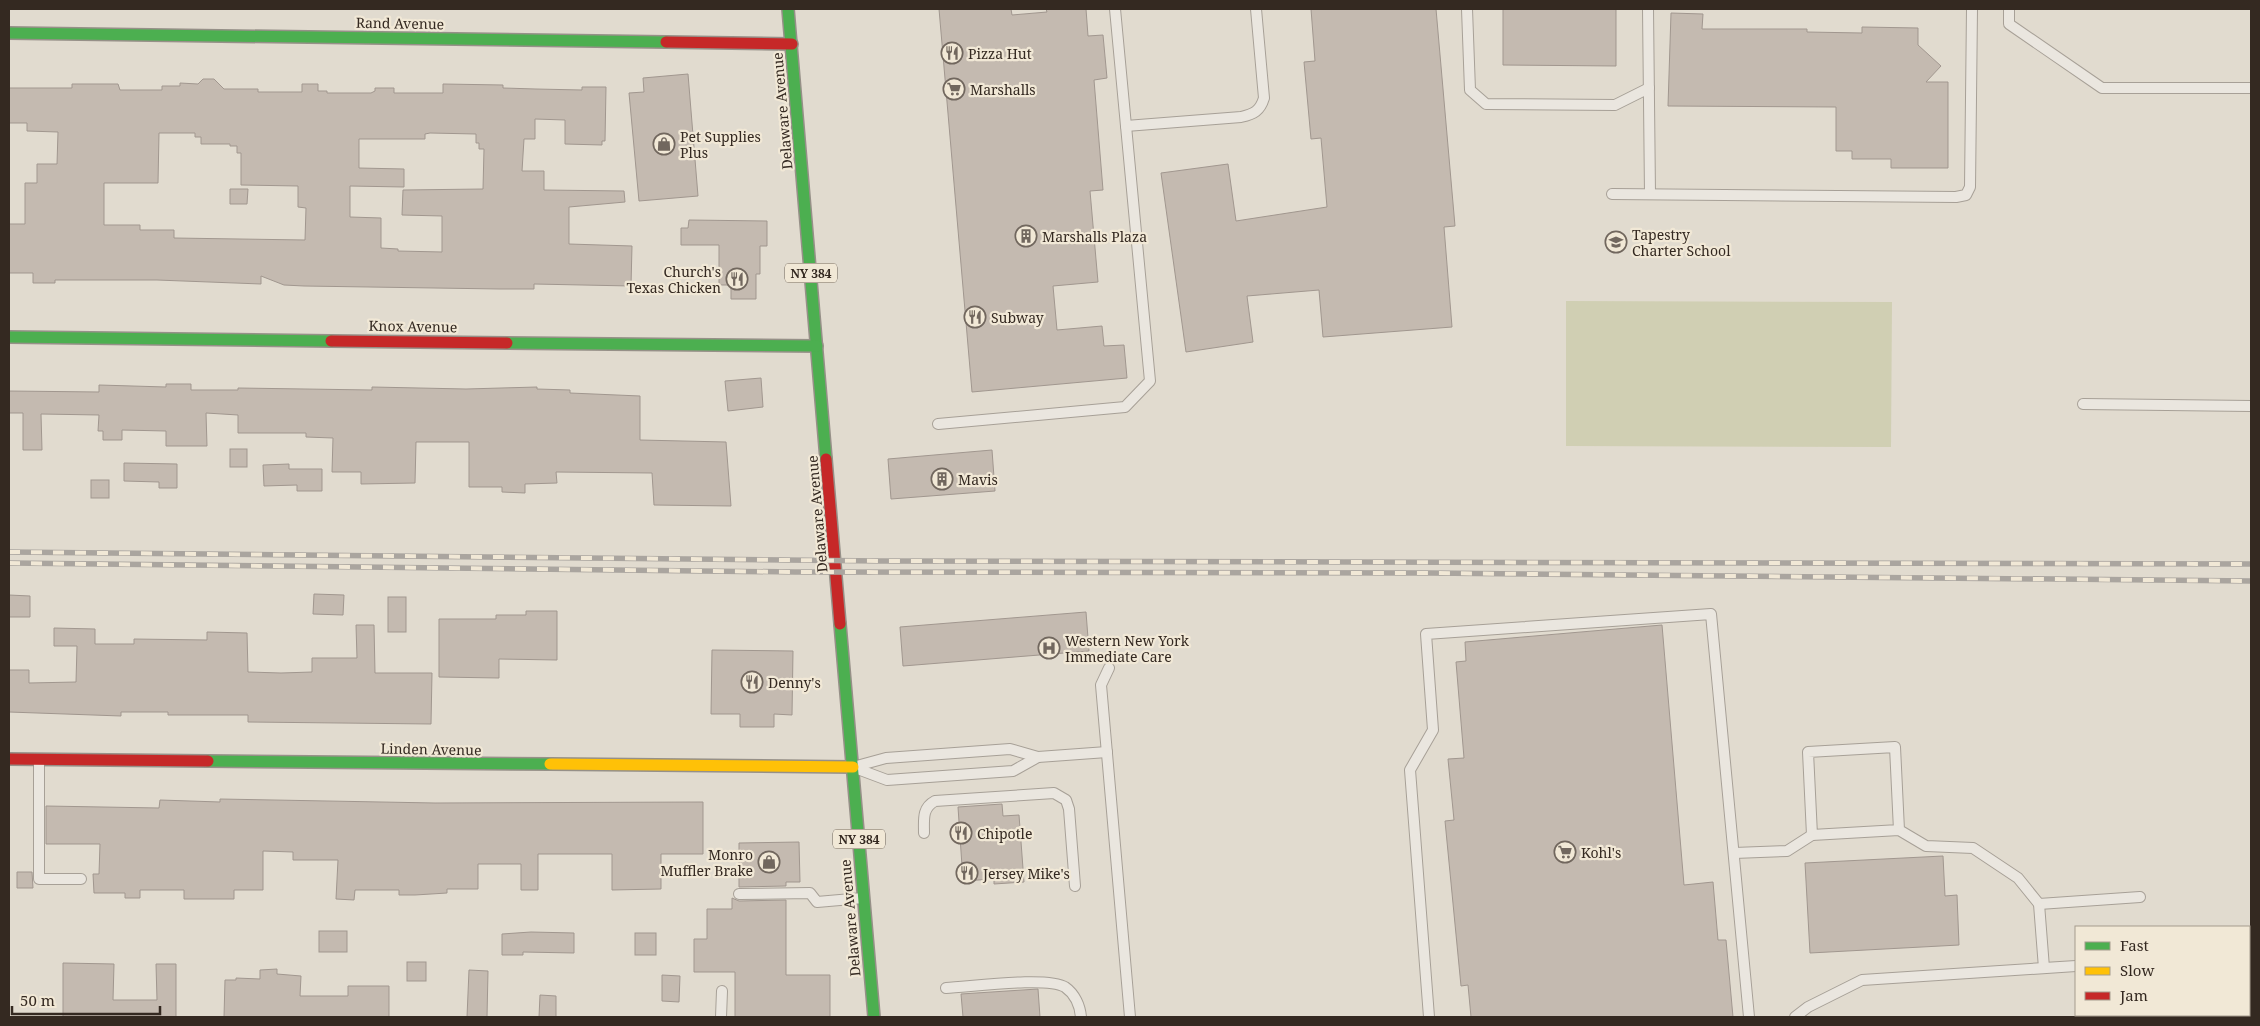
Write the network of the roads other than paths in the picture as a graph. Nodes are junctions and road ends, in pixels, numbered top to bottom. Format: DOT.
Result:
graph roads {
  1 [pos="788,9"];
  2 [pos="1114,9"];
  3 [pos="1256,9"];
  4 [pos="1467,9"];
  5 [pos="1648,9"];
  6 [pos="1972,9"];
  7 [pos="2009,9"];
  8 [pos="9,32"];
  9 [pos="792,44"];
  10 [pos="1649,88"];
  11 [pos="2251,88"];
  12 [pos="1126,126"];
  13 [pos="1612,194"];
  14 [pos="1650,194"];
  15 [pos="9,337"];
  16 [pos="817,346"];
  17 [pos="2082,404"];
  18 [pos="2251,406"];
  19 [pos="938,424"];
  20 [pos="1109,668"];
  21 [pos="1107,752"];
  22 [pos="1038,757"];
  23 [pos="9,759"];
  24 [pos="39,759"];
  25 [pos="853,767"];
  26 [pos="1900,830"];
  27 [pos="924,833"];
  28 [pos="1812,835"];
  29 [pos="1734,853"];
  30 [pos="81,879"];
  31 [pos="1075,886"];
  32 [pos="739,894"];
  33 [pos="2140,897"];
  34 [pos="864,898"];
  35 [pos="2039,904"];
  36 [pos="2075,966"];
  37 [pos="2044,968"];
  38 [pos="946,988"];
  39 [pos="722,991"];
  40 [pos="721,1017"];
  41 [pos="874,1017"];
  42 [pos="1081,1017"];
  43 [pos="1130,1017"];
  44 [pos="1429,1017"];
  45 [pos="1749,1017"];
  46 [pos="1795,1017"];
  1 -- 9 [label="street, Delaware Avenue / NY 384"];
  2 -- 12 [label="lane"];
  3 -- 12 [label="lane"];
  4 -- 10 [label="lane"];
  5 -- 10 [label="lane"];
  6 -- 14 [label="lane"];
  7 -- 11 [label="lane"];
  8 -- 9 [label="street, Rand Avenue"];
  9 -- 16 [label="street, Delaware Avenue / NY 384"];
  10 -- 14 [label="lane"];
  12 -- 19 [label="lane"];
  13 -- 14 [label="lane"];
  15 -- 16 [label="street, Knox Avenue"];
  16 -- 25 [label="street, Delaware Avenue / NY 384"];
  17 -- 18 [label="lane"];
  20 -- 21 [label="lane"];
  21 -- 22 [label="lane"];
  21 -- 43 [label="lane"];
  22 -- 25 [label="lane"];
  22 -- 25 [label="lane"];
  23 -- 24 [label="street, Linden Avenue"];
  24 -- 25 [label="street, Linden Avenue"];
  24 -- 30 [label="lane"];
  25 -- 34 [label="street, Delaware Avenue / NY 384"];
  26 -- 28 [label="lane"];
  26 -- 28 [label="lane"];
  26 -- 35 [label="lane"];
  27 -- 31 [label="lane"];
  28 -- 29 [label="lane"];
  29 -- 44 [label="lane"];
  29 -- 45 [label="lane"];
  32 -- 34 [label="lane"];
  33 -- 35 [label="lane"];
  34 -- 41 [label="street, Delaware Avenue / NY 384"];
  35 -- 37 [label="lane"];
  36 -- 37 [label="lane"];
  37 -- 46 [label="lane"];
  38 -- 42 [label="lane"];
  39 -- 40 [label="lane"];
}
